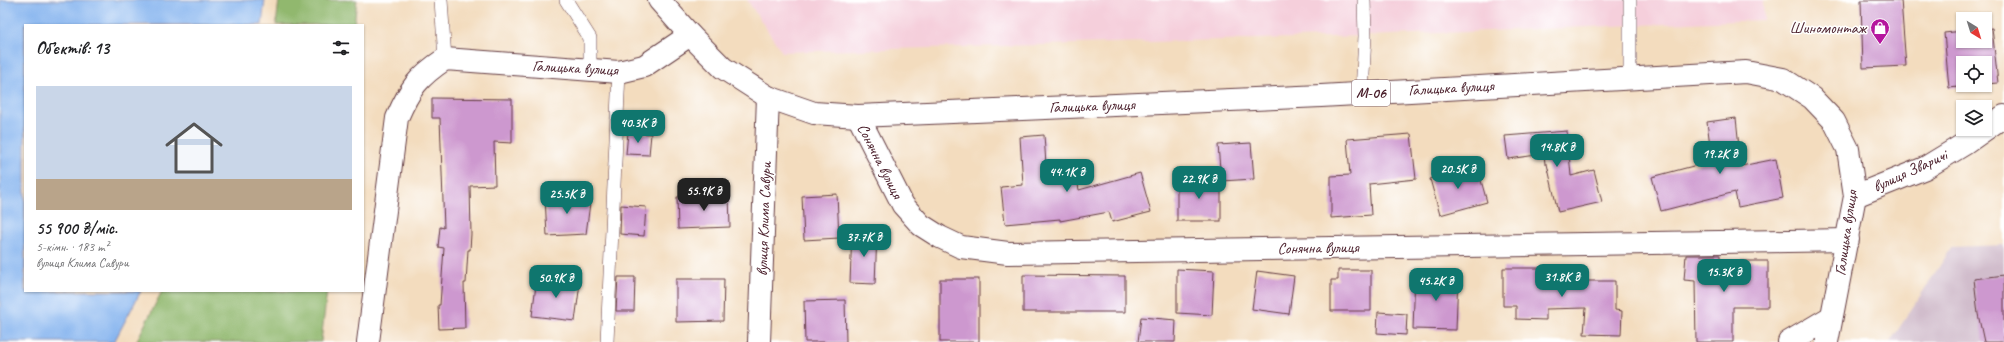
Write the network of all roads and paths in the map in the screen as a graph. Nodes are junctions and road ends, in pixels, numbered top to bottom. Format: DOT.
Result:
graph roads {
  1 [pos="441,0"];
  2 [pos="566,0"];
  3 [pos="659,0"];
  4 [pos="1364,0"];
  5 [pos="1630,0"];
  6 [pos="690,35"];
  7 [pos="445,59"];
  8 [pos="590,70"];
  9 [pos="619,72"];
  10 [pos="1630,78"];
  11 [pos="1362,93"];
  12 [pos="768,97"];
  13 [pos="858,116"];
  14 [pos="2004,116"];
  15 [pos="1855,196"];
  16 [pos="1848,240"];
  17 [pos="1831,317"];
  18 [pos="368,342"];
  19 [pos="607,342"];
  20 [pos="759,342"];
  21 [pos="1789,342"];
  22 [pos="1827,342"];
  1 -- 7 [label="lane"];
  2 -- 8 [label="lane"];
  3 -- 6 [label="main road, М-06"];
  4 -- 11 [label="lane"];
  5 -- 10 [label="lane"];
  6 -- 9 [label="main road, Галицька вулиця"];
  6 -- 12 [label="main road, Галицька вулиця / М-06"];
  7 -- 8 [label="main road, Галицька вулиця"];
  7 -- 18 [label="main road"];
  8 -- 9 [label="main road, Галицька вулиця"];
  9 -- 19 [label="lane"];
  10 -- 11 [label="main road, Галицька вулиця / М-06"];
  10 -- 15 [label="main road, Галицька вулиця / М-06"];
  11 -- 13 [label="main road, Галицька вулиця / М-06"];
  12 -- 13 [label="main road, Галицька вулиця / М-06"];
  12 -- 20 [label="main road, вулиця Клима Савури"];
  13 -- 16 [label="main road, Сонячна вулиця"];
  14 -- 15 [label="main road, вулиця Зваричі"];
  15 -- 16 [label="main road, Галицька вулиця / М-06"];
  16 -- 17 [label="main road, Галицька вулиця / М-06"];
  17 -- 21 [label="main road"];
  17 -- 22 [label="main road, Галицька вулиця / М-06"];
}
